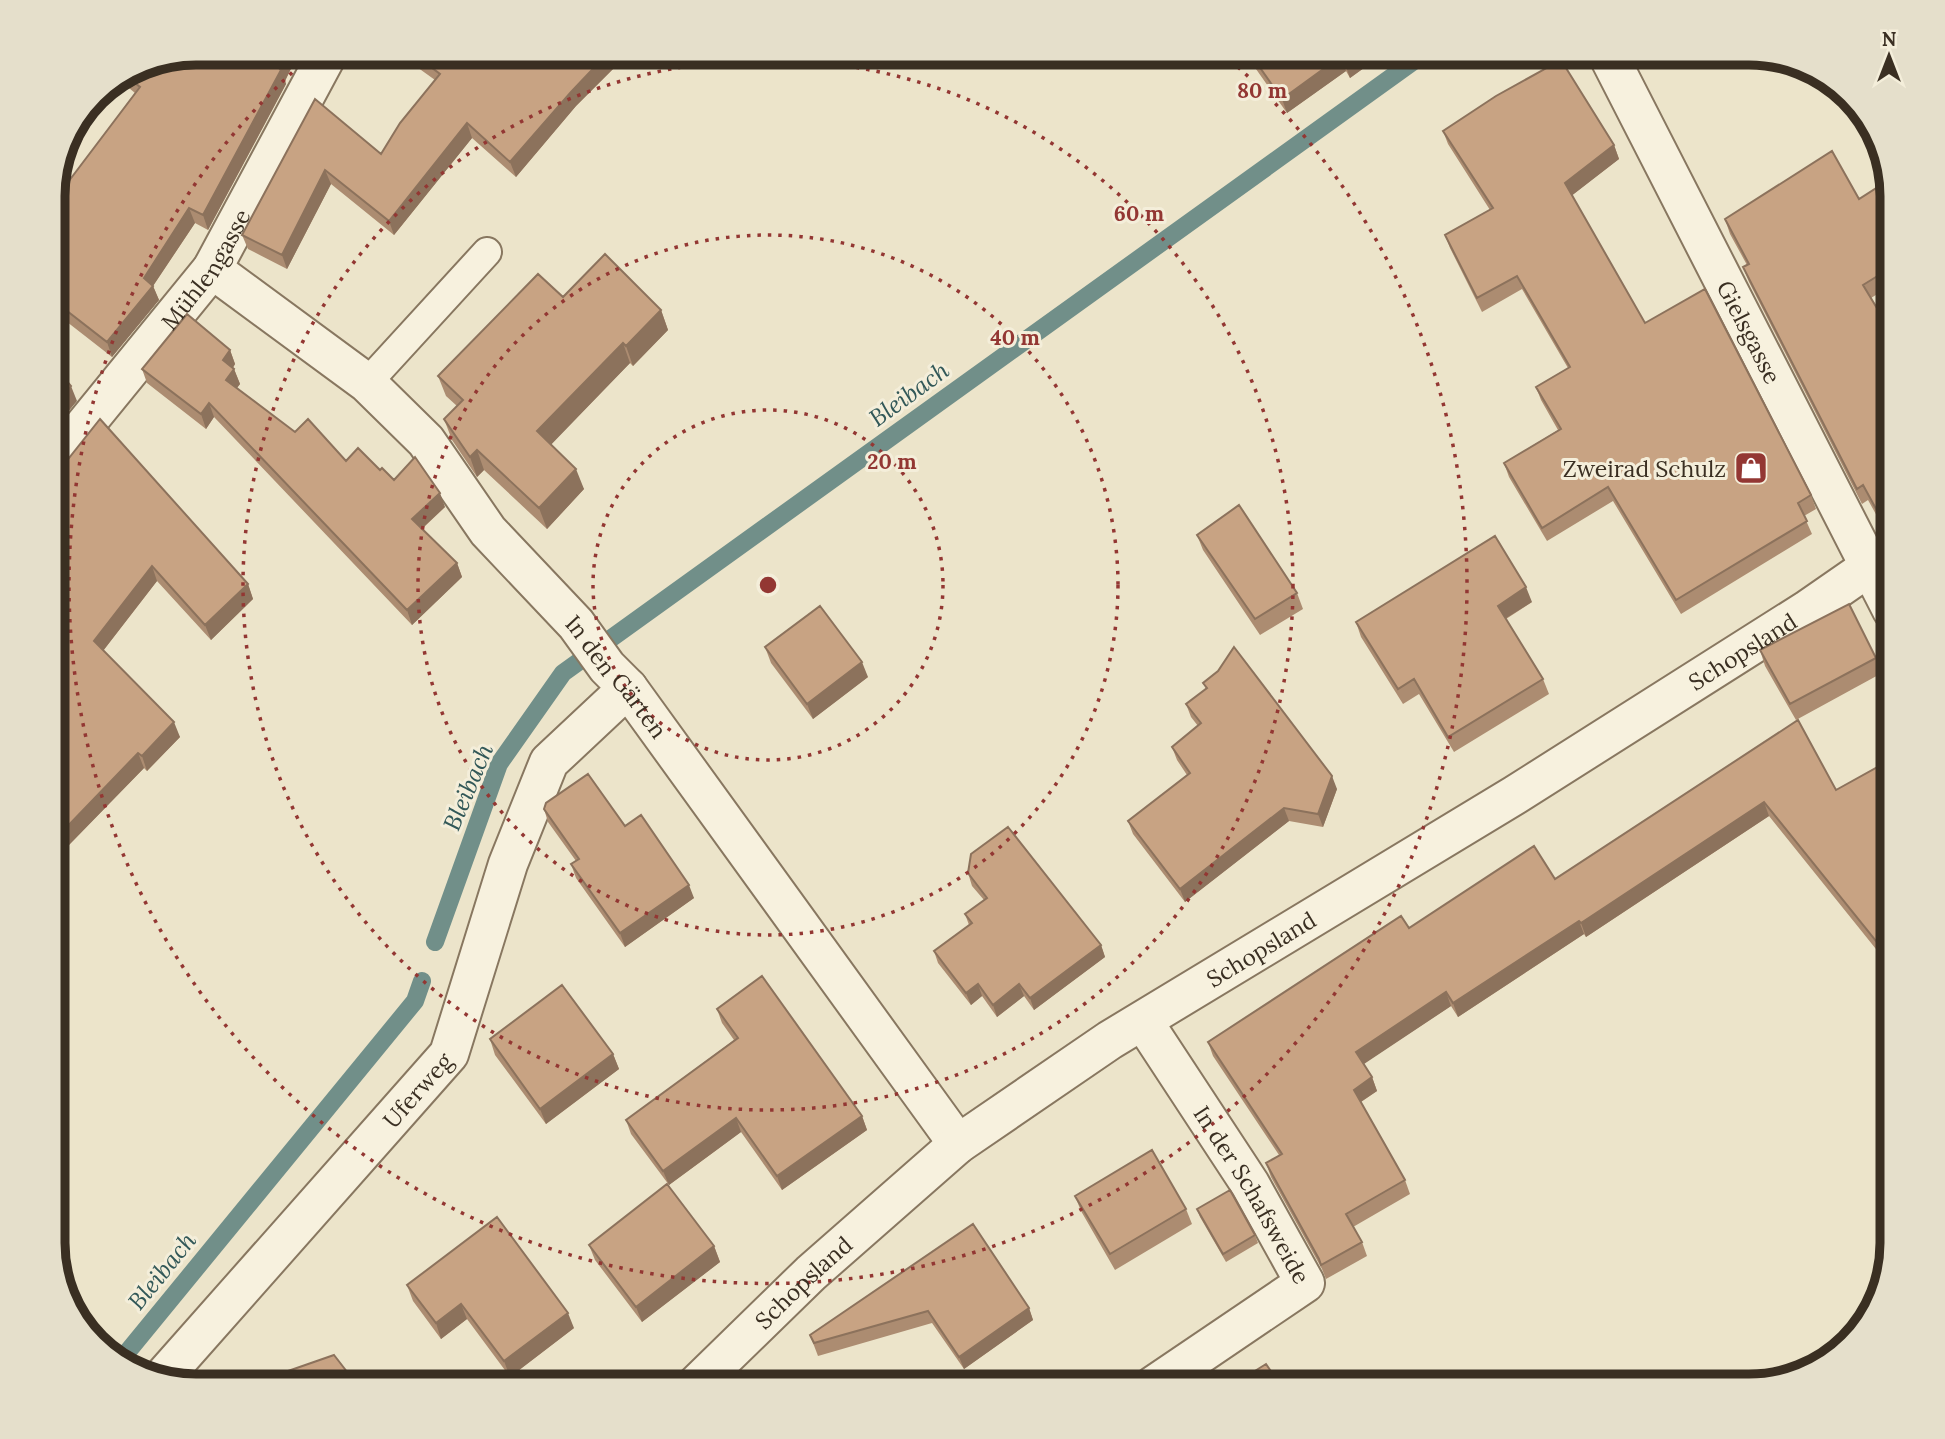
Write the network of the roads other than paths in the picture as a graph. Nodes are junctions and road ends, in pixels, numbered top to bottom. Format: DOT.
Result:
graph roads {
  1 [pos="321,65"];
  2 [pos="1614,65"];
  3 [pos="486,252"];
  4 [pos="212,269"];
  5 [pos="367,383"];
  6 [pos="65,449"];
  7 [pos="1869,566"];
  8 [pos="1880,587"];
  9 [pos="617,677"];
  10 [pos="1143,1021"];
  11 [pos="958,1144"];
  12 [pos="168,1371"];
  13 [pos="708,1374"];
  14 [pos="1172,1374"];
  1 -- 4 [label="street, Mühlengasse"];
  2 -- 7 [label="street, Gielsgasse"];
  3 -- 5 [label="lane"];
  4 -- 5 [label="street, In den Gärten"];
  4 -- 6 [label="street, Mühlengasse"];
  5 -- 9 [label="street, In den Gärten"];
  7 -- 8 [label="street, Gielsgasse"];
  7 -- 10 [label="street, Schopsland"];
  9 -- 11 [label="street, In den Gärten"];
  9 -- 12 [label="street, Uferweg"];
  10 -- 11 [label="street, Schopsland"];
  10 -- 14 [label="street, In der Schafsweide"];
  11 -- 13 [label="street, Schopsland"];
}
